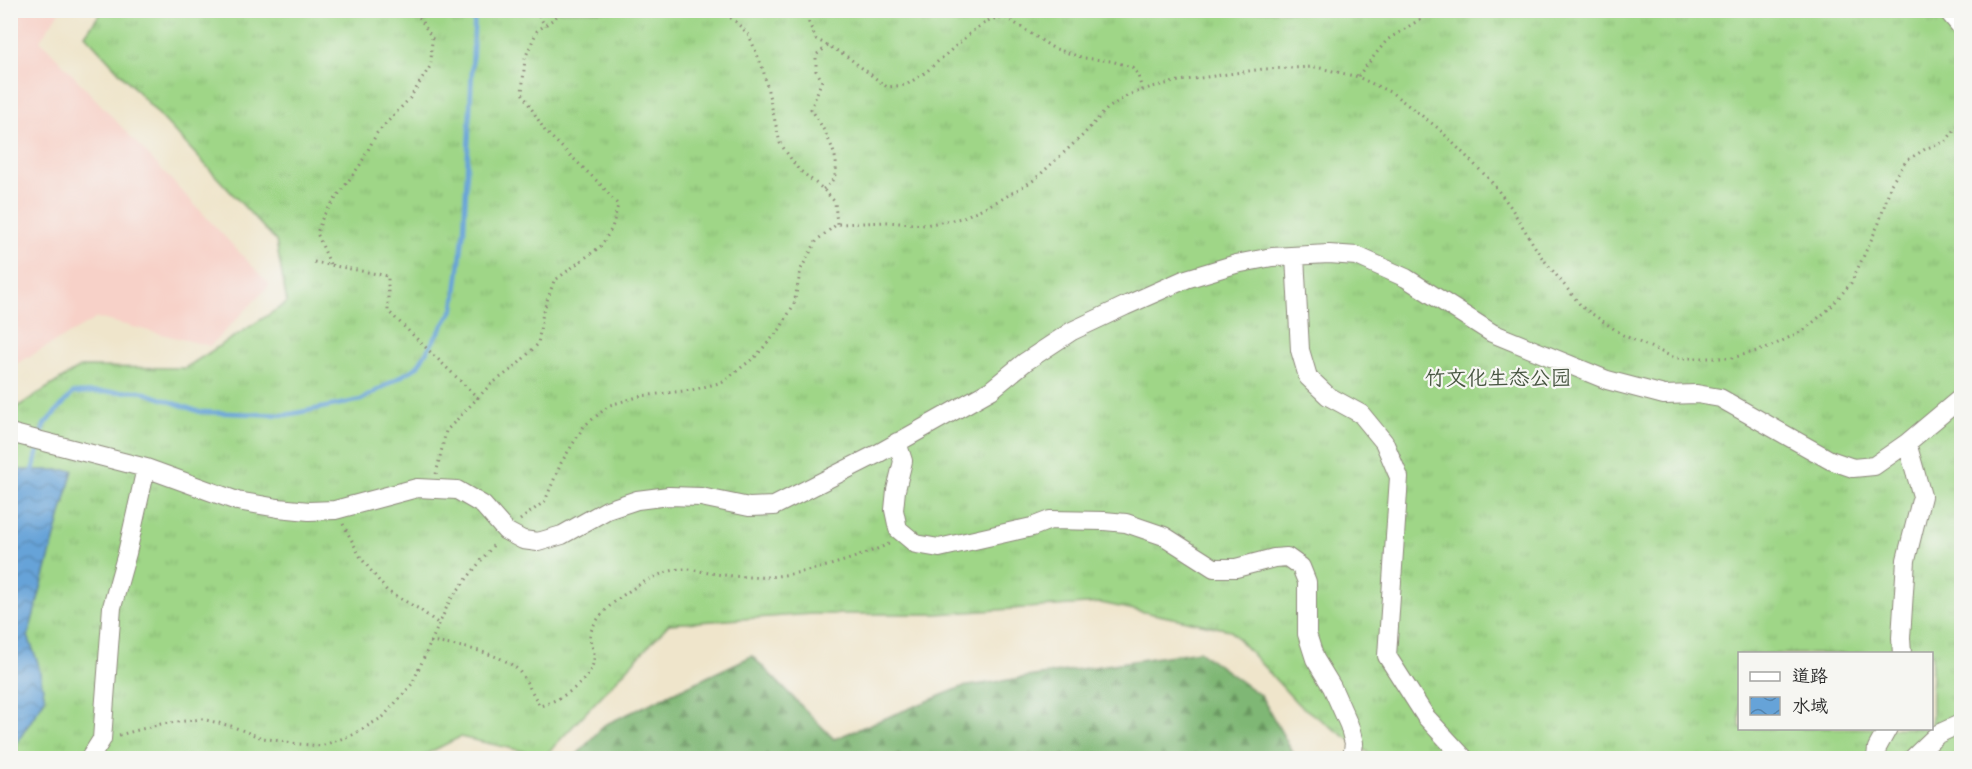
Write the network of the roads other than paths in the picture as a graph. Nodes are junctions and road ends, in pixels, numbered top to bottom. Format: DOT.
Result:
graph roads {
  1 [pos="1947,10"];
  2 [pos="1962,28"];
  3 [pos="1295,256"];
  4 [pos="1962,397"];
  5 [pos="10,433"];
  6 [pos="897,442"];
  7 [pos="1907,443"];
  8 [pos="146,468"];
  9 [pos="1902,652"];
  10 [pos="1962,723"];
  11 [pos="1887,730"];
  12 [pos="90,759"];
  13 [pos="1352,759"];
  14 [pos="1464,759"];
  15 [pos="1876,759"];
  16 [pos="1913,759"];
  1 -- 2 [label="lane"];
  3 -- 6 [label="lane"];
  3 -- 7 [label="lane"];
  3 -- 14 [label="lane"];
  4 -- 7 [label="lane"];
  5 -- 8 [label="lane"];
  6 -- 8 [label="lane"];
  6 -- 13 [label="lane"];
  7 -- 9 [label="lane"];
  8 -- 12 [label="lane"];
  10 -- 16 [label="lane"];
  11 -- 15 [label="lane"];
}
